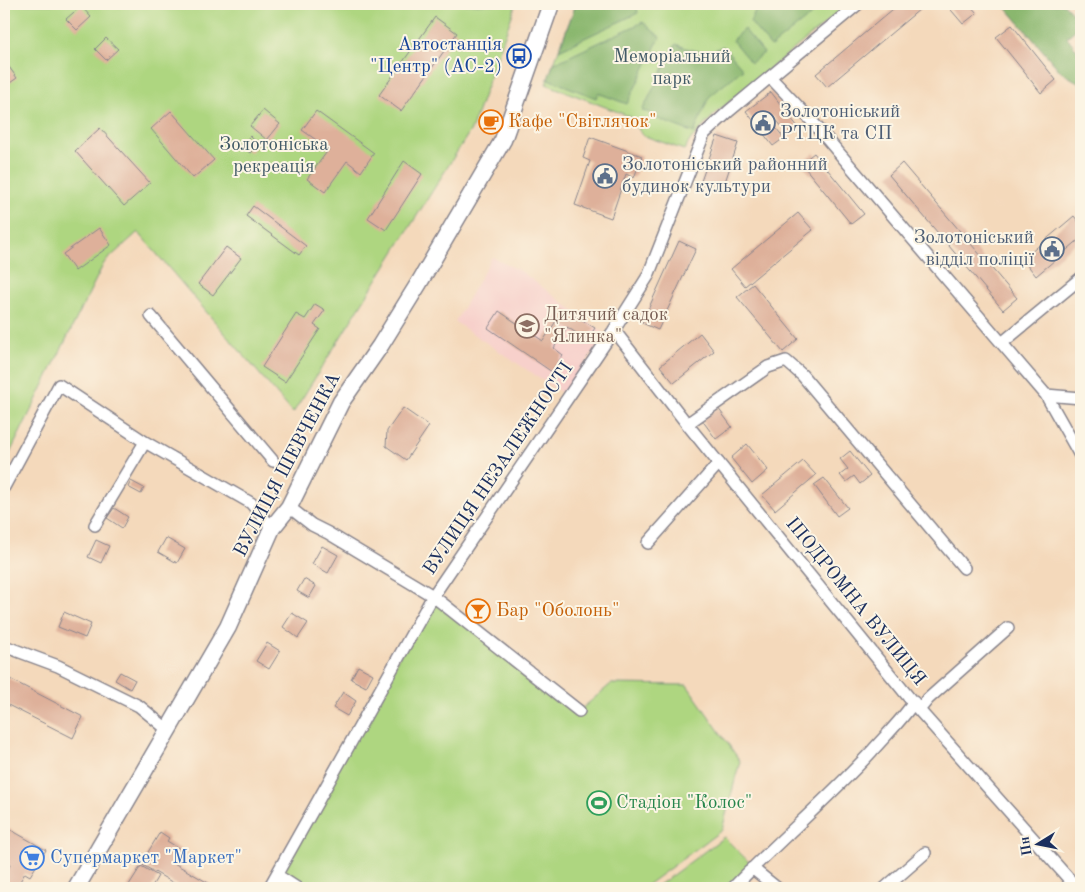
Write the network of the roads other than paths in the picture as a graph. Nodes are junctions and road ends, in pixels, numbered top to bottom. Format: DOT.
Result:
graph roads {
  1 [pos="551,4"];
  2 [pos="858,4"];
  3 [pos="770,77"];
  4 [pos="1081,278"];
  5 [pos="151,316"];
  6 [pos="614,330"];
  7 [pos="1002,343"];
  8 [pos="1046,395"];
  9 [pos="1081,398"];
  10 [pos="687,424"];
  11 [pos="145,442"];
  12 [pos="1081,457"];
  13 [pos="273,462"];
  14 [pos="719,463"];
  15 [pos="4,487"];
  16 [pos="290,507"];
  17 [pos="96,525"];
  18 [pos="272,528"];
  19 [pos="648,543"];
  20 [pos="964,568"];
  21 [pos="433,596"];
  22 [pos="1008,628"];
  23 [pos="4,646"];
  24 [pos="916,706"];
  25 [pos="579,711"];
  26 [pos="168,730"];
  27 [pos="925,853"];
  28 [pos="752,868"];
  29 [pos="277,875"];
  30 [pos="76,888"];
  31 [pos="270,888"];
  32 [pos="297,888"];
  33 [pos="733,888"];
  34 [pos="777,888"];
  35 [pos="885,888"];
  36 [pos="1077,888"];
  1 -- 16 [label="main road, ВУЛИЦЯ ШЕВЧЕНКА"];
  2 -- 3 [label="street, ВУЛИЦЯ НЕЗАЛЕЖНОСТІ"];
  3 -- 6 [label="street, ВУЛИЦЯ НЕЗАЛЕЖНОСТІ"];
  3 -- 7 [label="street"];
  4 -- 7 [label="street"];
  5 -- 13 [label="street"];
  6 -- 10 [label="street, ІПОДРОМНА ВУЛИЦЯ"];
  6 -- 21 [label="street, ВУЛИЦЯ НЕЗАЛЕЖНОСТІ"];
  7 -- 8 [label="street"];
  8 -- 9 [label="street"];
  8 -- 12 [label="street"];
  10 -- 14 [label="street, ІПОДРОМНА ВУЛИЦЯ"];
  10 -- 20 [label="street"];
  11 -- 15 [label="street"];
  11 -- 17 [label="street"];
  11 -- 18 [label="street"];
  14 -- 19 [label="street"];
  14 -- 24 [label="street, ІПОДРОМНА ВУЛИЦЯ"];
  16 -- 18 [label="main road, ВУЛИЦЯ ШЕВЧЕНКА"];
  16 -- 21 [label="street"];
  18 -- 26 [label="main road, ВУЛИЦЯ ШЕВЧЕНКА"];
  21 -- 25 [label="street"];
  21 -- 29 [label="street, ВУЛИЦЯ НЕЗАЛЕЖНОСТІ"];
  22 -- 24 [label="street"];
  23 -- 26 [label="street"];
  24 -- 28 [label="street"];
  24 -- 36 [label="street, ІПОДРОМНА ВУЛИЦЯ"];
  26 -- 30 [label="main road, ВУЛИЦЯ ШЕВЧЕНКА"];
  27 -- 35 [label="street"];
  28 -- 33 [label="street"];
  28 -- 34 [label="street"];
  29 -- 31 [label="street, ВУЛИЦЯ НЕЗАЛЕЖНОСТІ"];
  29 -- 32 [label="street"];
}
